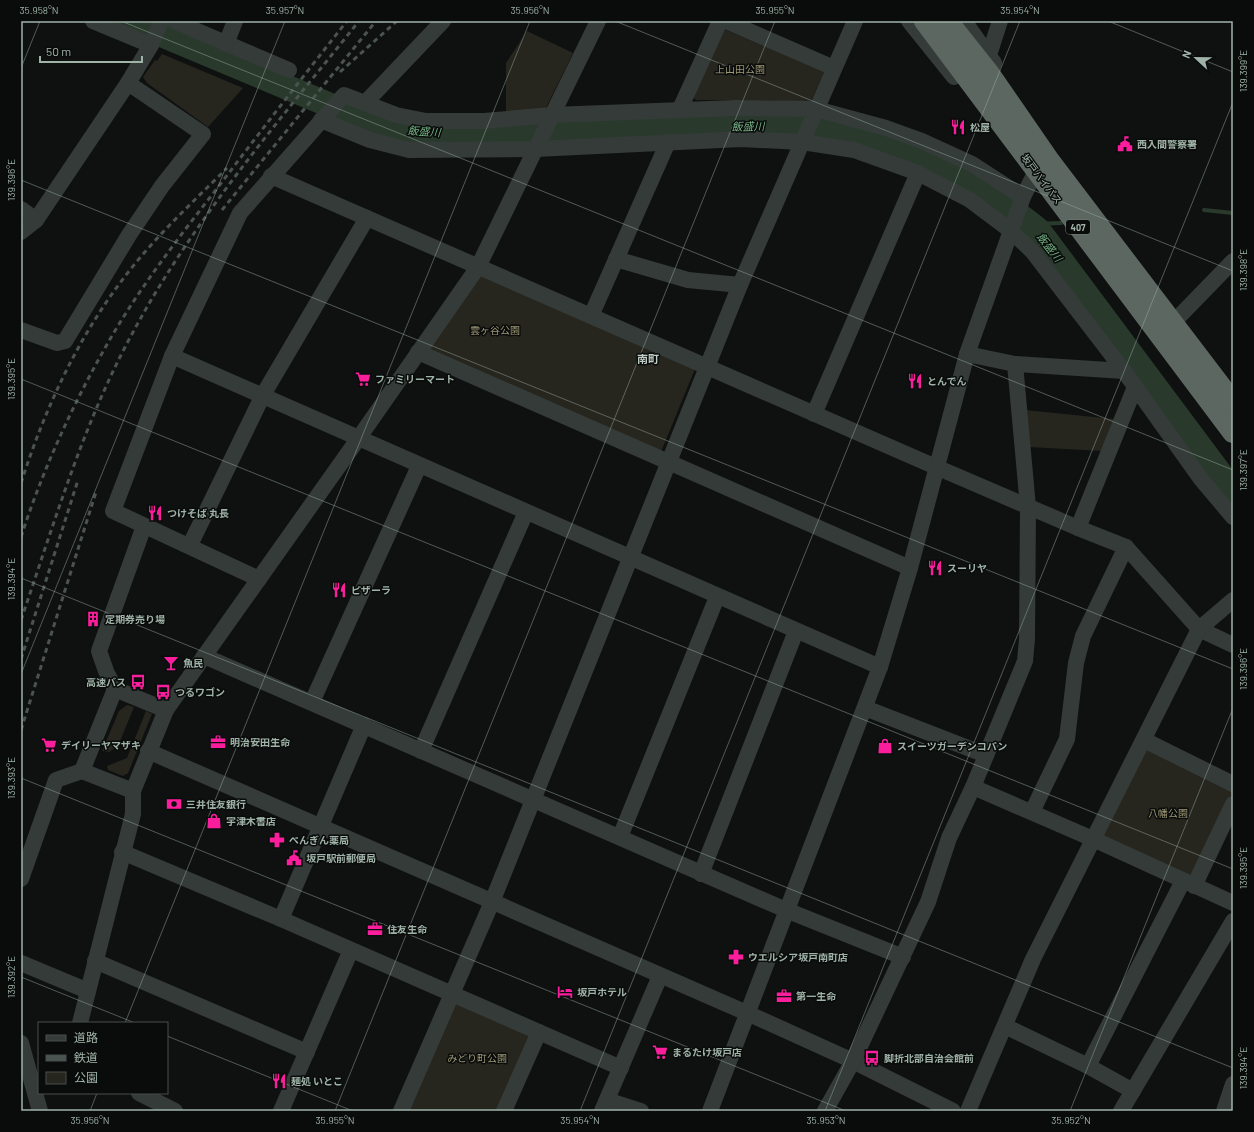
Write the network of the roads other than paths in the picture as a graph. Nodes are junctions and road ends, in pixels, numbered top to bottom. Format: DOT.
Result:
graph roads {
  1 [pos="93,21"];
  2 [pos="161,21"];
  3 [pos="174,21"];
  4 [pos="235,21"];
  5 [pos="443,21"];
  6 [pos="598,21"];
  7 [pos="720,21"];
  8 [pos="726,21"];
  9 [pos="856,21"];
  10 [pos="909,21"];
  11 [pos="925,21"];
  12 [pos="947,21"];
  13 [pos="964,21"];
  14 [pos="1000,21"];
  15 [pos="226,44"];
  16 [pos="151,45"];
  17 [pos="834,68"];
  18 [pos="289,70"];
  19 [pos="984,73"];
  20 [pos="128,83"];
  21 [pos="365,103"];
  22 [pos="680,110"];
  23 [pos="815,112"];
  24 [pos="323,118"];
  25 [pos="550,118"];
  26 [pos="803,139"];
  27 [pos="668,142"];
  28 [pos="537,146"];
  29 [pos="1042,166"];
  30 [pos="918,173"];
  31 [pos="271,176"];
  32 [pos="1022,200"];
  33 [pos="21,208"];
  34 [pos="367,218"];
  35 [pos="36,220"];
  36 [pos="1011,227"];
  37 [pos="21,232"];
  38 [pos="616,259"];
  39 [pos="1232,263"];
  40 [pos="478,266"];
  41 [pos="740,286"];
  42 [pos="591,316"];
  43 [pos="1166,330"];
  44 [pos="22,334"];
  45 [pos="418,352"];
  46 [pos="967,354"];
  47 [pos="172,356"];
  48 [pos="1015,364"];
  49 [pos="707,367"];
  50 [pos="1124,371"];
  51 [pos="1135,387"];
  52 [pos="263,395"];
  53 [pos="1233,403"];
  54 [pos="814,414"];
  55 [pos="1233,432"];
  56 [pos="358,439"];
  57 [pos="670,463"];
  58 [pos="419,466"];
  59 [pos="936,467"];
  60 [pos="1028,507"];
  61 [pos="526,512"];
  62 [pos="1233,517"];
  63 [pos="144,526"];
  64 [pos="1078,528"];
  65 [pos="190,545"];
  66 [pos="1126,547"];
  67 [pos="630,557"];
  68 [pos="910,568"];
  69 [pos="259,579"];
  70 [pos="718,597"];
  71 [pos="1233,600"];
  72 [pos="1199,629"];
  73 [pos="796,631"];
  74 [pos="1233,645"];
  75 [pos="204,656"];
  76 [pos="880,667"];
  77 [pos="115,689"];
  78 [pos="312,702"];
  79 [pos="866,708"];
  80 [pos="166,710"];
  81 [pos="364,725"];
  82 [pos="1144,740"];
  83 [pos="421,750"];
  84 [pos="148,751"];
  85 [pos="986,755"];
  86 [pos="82,771"];
  87 [pos="1233,784"];
  88 [pos="973,787"];
  89 [pos="133,791"];
  90 [pos="534,800"];
  91 [pos="1233,804"];
  92 [pos="1032,812"];
  93 [pos="321,827"];
  94 [pos="620,836"];
  95 [pos="1093,839"];
  96 [pos="122,852"];
  97 [pos="701,874"];
  98 [pos="21,879"];
  99 [pos="1188,883"];
  100 [pos="492,902"];
  101 [pos="1233,903"];
  102 [pos="786,910"];
  103 [pos="281,918"];
  104 [pos="1233,920"];
  105 [pos="351,950"];
  106 [pos="903,958"];
  107 [pos="95,961"];
  108 [pos="21,963"];
  109 [pos="660,976"];
  110 [pos="88,991"];
  111 [pos="452,994"];
  112 [pos="747,1013"];
  113 [pos="80,1022"];
  114 [pos="1005,1026"];
  115 [pos="539,1032"];
  116 [pos="21,1043"];
  117 [pos="307,1052"];
  118 [pos="853,1061"];
  119 [pos="1088,1066"];
  120 [pos="620,1068"];
  121 [pos="34,1070"];
  122 [pos="1233,1084"];
  123 [pos="1133,1091"];
  124 [pos="141,1094"];
  125 [pos="605,1106"];
  126 [pos="170,1110"];
  127 [pos="40,1111"];
  128 [pos="281,1111"];
  129 [pos="401,1111"];
  130 [pos="504,1111"];
  131 [pos="641,1111"];
  132 [pos="710,1111"];
  133 [pos="825,1111"];
  134 [pos="953,1111"];
  135 [pos="968,1111"];
  136 [pos="1121,1111"];
  137 [pos="1224,1111"];
  1 -- 16 [label="street"];
  2 -- 16 [label="street"];
  3 -- 15 [label="street"];
  4 -- 15 [label="street"];
  5 -- 21 [label="street"];
  6 -- 25 [label="street"];
  7 -- 22 [label="street"];
  8 -- 17 [label="street"];
  9 -- 17 [label="street"];
  10 -- 19 [label="street"];
  11 -- 19 [label="highway, 坂戸バイパス / 407"];
  12 -- 19 [label="highway, 坂戸バイパス / 407"];
  13 -- 19 [label="street"];
  14 -- 19 [label="street"];
  15 -- 18 [label="street"];
  16 -- 20 [label="street"];
  17 -- 23 [label="street"];
  19 -- 29 [label="highway, 坂戸バイパス / 407"];
  20 -- 35 [label="street"];
  20 -- 44 [label="street"];
  21 -- 24 [label="street"];
  21 -- 25 [label="street"];
  22 -- 23 [label="street"];
  22 -- 25 [label="street"];
  23 -- 26 [label="street"];
  23 -- 32 [label="street"];
  24 -- 28 [label="street"];
  24 -- 31 [label="street"];
  25 -- 28 [label="street"];
  26 -- 27 [label="street"];
  26 -- 30 [label="street"];
  26 -- 41 [label="street"];
  27 -- 28 [label="street"];
  27 -- 38 [label="street"];
  28 -- 40 [label="street"];
  29 -- 32 [label="street"];
  29 -- 43 [label="highway, 坂戸バイパス / 407"];
  30 -- 36 [label="street"];
  30 -- 54 [label="street"];
  31 -- 34 [label="street"];
  31 -- 47 [label="street"];
  32 -- 36 [label="street"];
  33 -- 35 [label="street"];
  34 -- 40 [label="street"];
  34 -- 52 [label="street"];
  35 -- 37 [label="street"];
  36 -- 46 [label="street"];
  36 -- 50 [label="street"];
  38 -- 41 [label="street"];
  38 -- 42 [label="street"];
  39 -- 43 [label="street"];
  40 -- 42 [label="street"];
  40 -- 45 [label="street"];
  41 -- 49 [label="street"];
  42 -- 49 [label="street"];
  43 -- 53 [label="highway, 坂戸バイパス / 407"];
  43 -- 55 [label="highway, 坂戸バイパス / 407"];
  45 -- 56 [label="street"];
  45 -- 57 [label="street"];
  46 -- 48 [label="street"];
  46 -- 59 [label="street"];
  47 -- 52 [label="street"];
  47 -- 63 [label="street"];
  48 -- 50 [label="street"];
  48 -- 60 [label="street"];
  49 -- 54 [label="street"];
  49 -- 57 [label="street"];
  50 -- 51 [label="street"];
  51 -- 62 [label="street"];
  51 -- 64 [label="street"];
  52 -- 56 [label="street"];
  52 -- 65 [label="street"];
  54 -- 59 [label="street"];
  56 -- 58 [label="street"];
  56 -- 69 [label="street"];
  57 -- 67 [label="street"];
  57 -- 68 [label="street"];
  58 -- 61 [label="street"];
  58 -- 78 [label="street"];
  59 -- 60 [label="street"];
  59 -- 68 [label="street"];
  60 -- 64 [label="street"];
  60 -- 85 [label="street"];
  61 -- 67 [label="street"];
  61 -- 83 [label="street"];
  63 -- 65 [label="street"];
  63 -- 77 [label="street"];
  64 -- 66 [label="street"];
  65 -- 69 [label="street"];
  66 -- 72 [label="street"];
  66 -- 92 [label="street"];
  67 -- 70 [label="street"];
  67 -- 90 [label="street"];
  68 -- 76 [label="street"];
  69 -- 75 [label="street"];
  70 -- 73 [label="street"];
  70 -- 94 [label="street"];
  71 -- 72 [label="street"];
  72 -- 74 [label="street"];
  72 -- 82 [label="street"];
  73 -- 76 [label="street"];
  73 -- 97 [label="street"];
  75 -- 78 [label="street"];
  75 -- 80 [label="street"];
  76 -- 79 [label="street"];
  77 -- 80 [label="street"];
  77 -- 86 [label="street"];
  78 -- 81 [label="street"];
  79 -- 85 [label="street"];
  79 -- 102 [label="street"];
  80 -- 84 [label="street"];
  81 -- 83 [label="street"];
  81 -- 93 [label="street"];
  82 -- 87 [label="street"];
  82 -- 95 [label="street"];
  83 -- 90 [label="street"];
  84 -- 89 [label="street"];
  84 -- 93 [label="street"];
  85 -- 88 [label="street"];
  86 -- 89 [label="street"];
  86 -- 98 [label="street"];
  88 -- 92 [label="street"];
  88 -- 106 [label="street"];
  89 -- 96 [label="street"];
  90 -- 94 [label="street"];
  90 -- 100 [label="street"];
  91 -- 99 [label="street"];
  92 -- 95 [label="street"];
  93 -- 100 [label="street"];
  93 -- 103 [label="street"];
  94 -- 97 [label="street"];
  95 -- 99 [label="street"];
  95 -- 114 [label="street"];
  96 -- 103 [label="street"];
  96 -- 107 [label="street"];
  97 -- 102 [label="street"];
  99 -- 101 [label="street"];
  99 -- 119 [label="street"];
  100 -- 109 [label="street"];
  100 -- 111 [label="street"];
  102 -- 106 [label="street"];
  102 -- 112 [label="street"];
  103 -- 105 [label="street"];
  104 -- 123 [label="street"];
  105 -- 111 [label="street"];
  105 -- 117 [label="street"];
  106 -- 118 [label="street"];
  107 -- 110 [label="street"];
  107 -- 117 [label="street"];
  108 -- 110 [label="street"];
  109 -- 112 [label="street"];
  109 -- 120 [label="street"];
  110 -- 113 [label="street"];
  111 -- 115 [label="street"];
  111 -- 129 [label="street"];
  112 -- 118 [label="street"];
  112 -- 132 [label="street"];
  114 -- 119 [label="street"];
  114 -- 135 [label="street"];
  115 -- 120 [label="street"];
  115 -- 130 [label="street"];
  116 -- 121 [label="street"];
  117 -- 128 [label="street"];
  118 -- 133 [label="street"];
  118 -- 134 [label="street"];
  119 -- 123 [label="street"];
  120 -- 125 [label="street"];
  121 -- 127 [label="street"];
  122 -- 137 [label="street"];
  123 -- 136 [label="street"];
  124 -- 126 [label="street"];
  125 -- 131 [label="street"];
}
